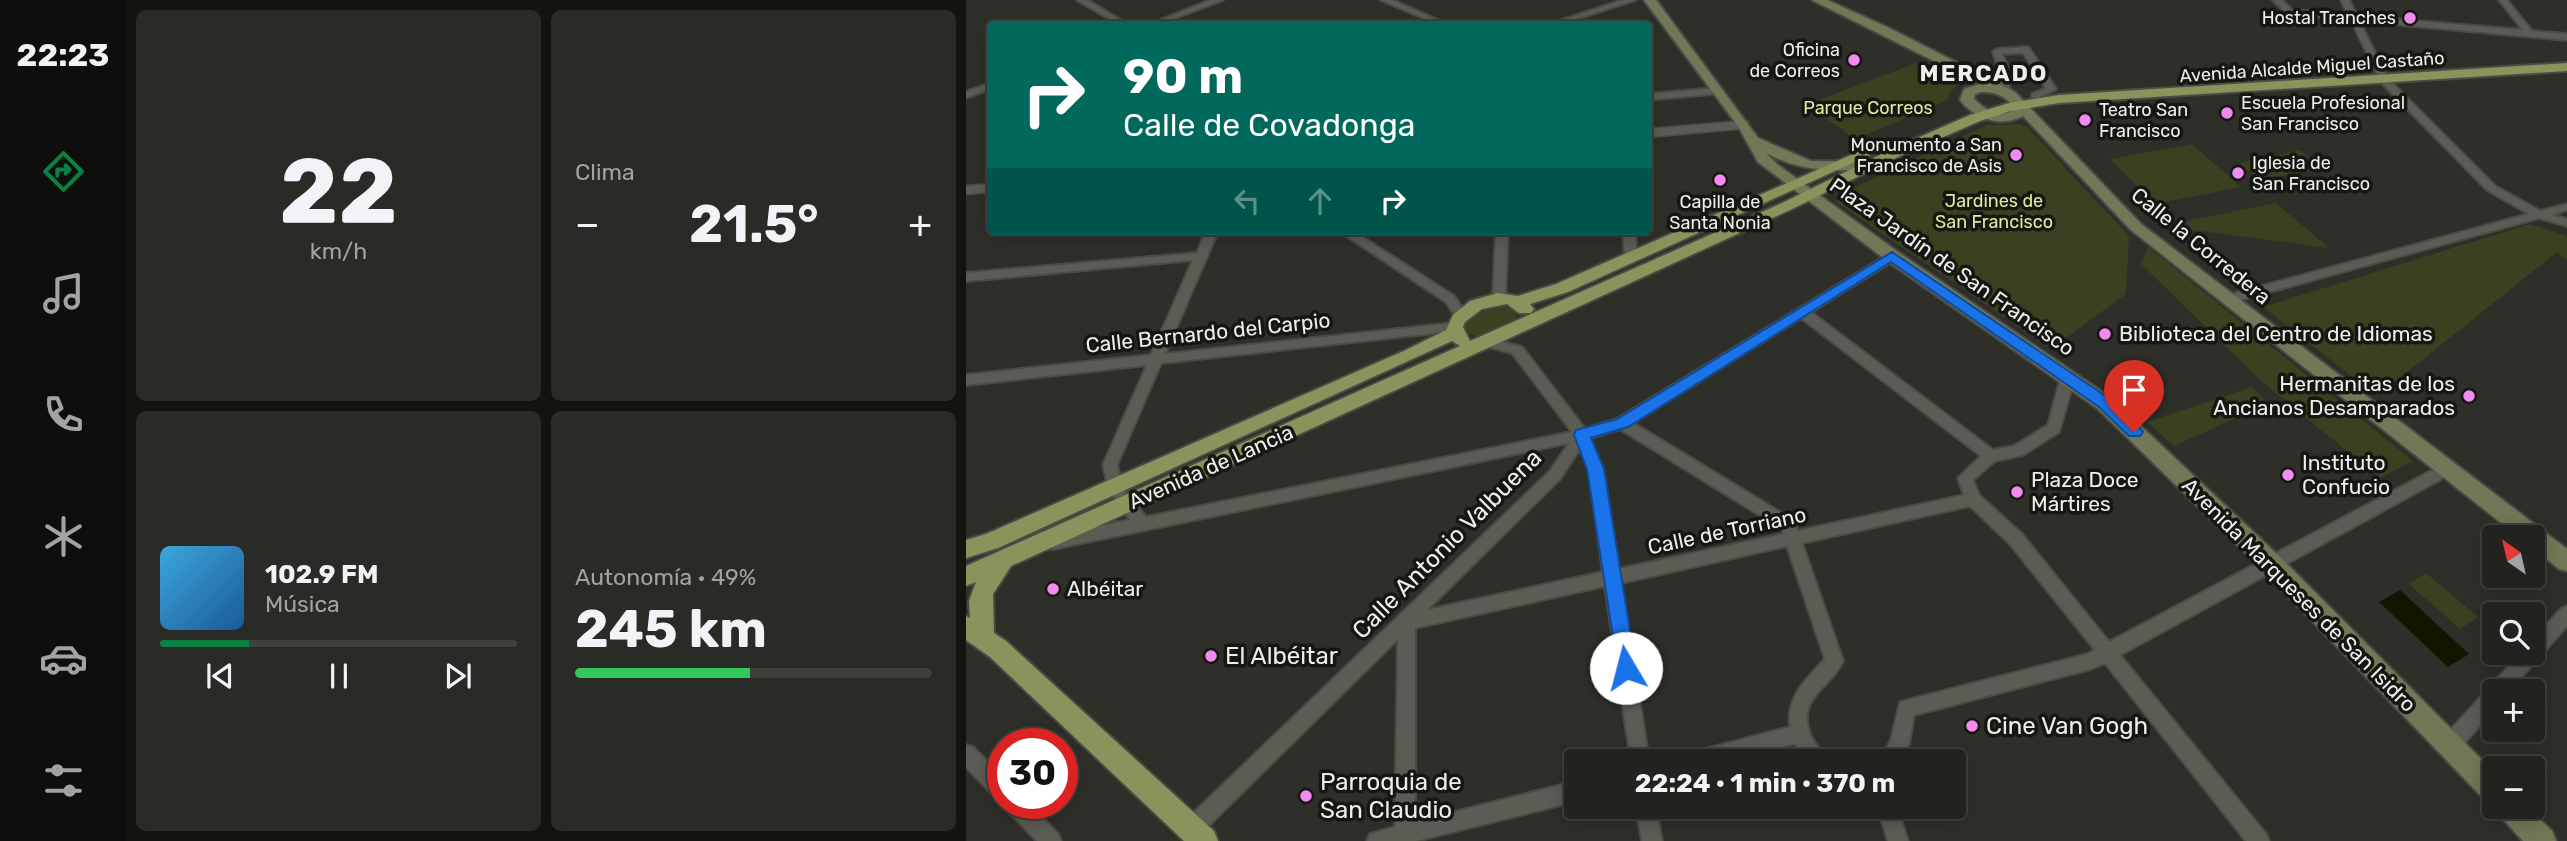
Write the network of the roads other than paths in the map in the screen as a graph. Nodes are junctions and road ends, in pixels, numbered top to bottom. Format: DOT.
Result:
graph roads {
  1 [pos="1081,0"];
  2 [pos="1219,0"];
  3 [pos="1385,0"];
  4 [pos="1631,0"];
  5 [pos="1650,0"];
  6 [pos="1818,0"];
  7 [pos="2277,0"];
  8 [pos="2345,0"];
  9 [pos="2504,0"];
  10 [pos="2354,18"];
  11 [pos="1118,21"];
  12 [pos="1162,21"];
  13 [pos="1436,21"];
  14 [pos="1563,21"];
  15 [pos="2530,34"];
  16 [pos="2567,37"];
  17 [pos="2567,67"];
  18 [pos="2385,80"];
  19 [pos="987,87"];
  20 [pos="1718,91"];
  21 [pos="966,95"];
  22 [pos="2014,95"];
  23 [pos="1652,97"];
  24 [pos="2059,99"];
  25 [pos="1979,110"];
  26 [pos="1747,130"];
  27 [pos="1652,133"];
  28 [pos="1868,165"];
  29 [pos="1830,169"];
  30 [pos="1795,184"];
  31 [pos="987,188"];
  32 [pos="966,190"];
  33 [pos="1810,194"];
  34 [pos="2567,207"];
  35 [pos="2538,214"];
  36 [pos="2567,222"];
  37 [pos="1210,235"];
  38 [pos="1351,235"];
  39 [pos="1502,235"];
  40 [pos="1629,235"];
  41 [pos="1200,256"];
  42 [pos="1892,256"];
  43 [pos="1631,257"];
  44 [pos="966,277"];
  45 [pos="1499,299"];
  46 [pos="2229,299"];
  47 [pos="1518,302"];
  48 [pos="1802,312"];
  49 [pos="1456,325"];
  50 [pos="1521,327"];
  51 [pos="1487,342"];
  52 [pos="1517,350"];
  53 [pos="1154,360"];
  54 [pos="2068,377"];
  55 [pos="966,380"];
  56 [pos="1622,423"];
  57 [pos="1582,435"];
  58 [pos="1991,456"];
  59 [pos="2449,468"];
  60 [pos="1116,486"];
  61 [pos="1973,499"];
  62 [pos="1124,507"];
  63 [pos="1144,524"];
  64 [pos="1794,537"];
  65 [pos="990,542"];
  66 [pos="1038,546"];
  67 [pos="966,549"];
  68 [pos="966,560"];
  69 [pos="1004,561"];
  70 [pos="2567,562"];
  71 [pos="2272,564"];
  72 [pos="966,576"];
  73 [pos="1612,577"];
  74 [pos="966,603"];
  75 [pos="2567,614"];
  76 [pos="1407,622"];
  77 [pos="983,635"];
  78 [pos="2107,653"];
  79 [pos="2509,679"];
  80 [pos="2482,709"];
  81 [pos="1800,734"];
  82 [pos="2450,745"];
  83 [pos="1638,749"];
  84 [pos="1741,749"];
  85 [pos="1808,749"];
  86 [pos="1896,749"];
  87 [pos="966,754"];
  88 [pos="987,775"];
  89 [pos="2482,778"];
  90 [pos="1564,794"];
  91 [pos="1030,819"];
  92 [pos="1648,819"];
  93 [pos="1891,819"];
  94 [pos="2521,819"];
  95 [pos="1197,835"];
  96 [pos="1405,837"];
  97 [pos="1051,841"];
  98 [pos="1377,841"];
  99 [pos="1652,841"];
  100 [pos="1898,841"];
  101 [pos="2259,841"];
  102 [pos="2542,841"];
  1 -- 11 [label="street"];
  2 -- 12 [label="street"];
  3 -- 13 [label="street"];
  4 -- 14 [label="street"];
  5 -- 20 [label="main road"];
  6 -- 22 [label="main road"];
  7 -- 10 [label="street"];
  8 -- 10 [label="street"];
  9 -- 15 [label="street"];
  10 -- 15 [label="street"];
  10 -- 18 [label="street"];
  15 -- 16 [label="street"];
  17 -- 18 [label="main road, Avenida Alcalde Miguel Castaño"];
  18 -- 24 [label="main road, Avenida Alcalde Miguel Castaño"];
  18 -- 35 [label="street"];
  19 -- 21 [label="street"];
  20 -- 23 [label="street"];
  20 -- 26 [label="main road"];
  22 -- 22 [label="street"];
  22 -- 24 [label="main road, Plaza Jardín de San Francisco"];
  22 -- 25 [label="main road, Plaza Jardín de San Francisco"];
  22 -- 25 [label="main road"];
  22 -- 46 [label="main road, Calle la Corredera"];
  25 -- 28 [label="main road, Plaza Jardín de San Francisco"];
  25 -- 29 [label="main road, Plaza Jardín de San Francisco"];
  26 -- 27 [label="street"];
  26 -- 29 [label="main road"];
  26 -- 30 [label="main road"];
  28 -- 29 [label="main road, Plaza Jardín de San Francisco"];
  28 -- 33 [label="main road, Plaza Jardín de San Francisco"];
  29 -- 30 [label="main road, Plaza Jardín de San Francisco"];
  29 -- 33 [label="main road"];
  30 -- 33 [label="main road, Plaza Jardín de San Francisco"];
  30 -- 43 [label="main road, Avenida de Lancia"];
  31 -- 32 [label="street"];
  33 -- 42 [label="main road, Plaza Jardín de San Francisco"];
  33 -- 50 [label="main road, Avenida de Lancia"];
  34 -- 35 [label="street"];
  35 -- 36 [label="street"];
  35 -- 46 [label="street"];
  37 -- 41 [label="street"];
  38 -- 49 [label="street"];
  39 -- 45 [label="street"];
  40 -- 43 [label="street"];
  41 -- 44 [label="street"];
  41 -- 53 [label="street"];
  42 -- 48 [label="street"];
  42 -- 54 [label="main road, Plaza Jardín de San Francisco"];
  43 -- 47 [label="main road, Avenida de Lancia"];
  45 -- 47 [label="main road, Avenida de Lancia"];
  45 -- 49 [label="main road, Avenida de Lancia"];
  46 -- 59 [label="main road, Calle la Corredera"];
  47 -- 50 [label="main road"];
  48 -- 56 [label="street"];
  48 -- 58 [label="street"];
  49 -- 51 [label="main road"];
  49 -- 53 [label="street, Calle Bernardo del Carpio"];
  49 -- 60 [label="main road, Avenida de Lancia"];
  50 -- 51 [label="main road, Avenida de Lancia"];
  50 -- 52 [label="street"];
  51 -- 52 [label="street"];
  51 -- 62 [label="main road, Avenida de Lancia"];
  52 -- 57 [label="street"];
  53 -- 55 [label="street, Calle Bernardo del Carpio"];
  53 -- 60 [label="street"];
  54 -- 58 [label="street"];
  54 -- 71 [label="main road, Avenida Marqueses de San Isidro"];
  56 -- 57 [label="street"];
  56 -- 64 [label="street"];
  57 -- 63 [label="street"];
  57 -- 73 [label="street"];
  57 -- 76 [label="street, Calle Antonio Valbuena"];
  58 -- 61 [label="street"];
  59 -- 70 [label="main road, Calle la Corredera"];
  59 -- 71 [label="street"];
  60 -- 62 [label="street"];
  60 -- 65 [label="main road, Avenida de Lancia"];
  61 -- 64 [label="street, Calle de Torriano"];
  61 -- 78 [label="street"];
  62 -- 63 [label="street"];
  62 -- 66 [label="main road, Avenida de Lancia"];
  63 -- 66 [label="street"];
  64 -- 73 [label="street, Calle de Torriano"];
  64 -- 81 [label="street"];
  65 -- 67 [label="main road, Avenida de Lancia"];
  65 -- 68 [label="main road"];
  66 -- 69 [label="main road, Avenida de Lancia"];
  69 -- 72 [label="main road"];
  69 -- 77 [label="main road, Avenida de Lancia"];
  71 -- 78 [label="street"];
  71 -- 82 [label="main road, Avenida Marqueses de San Isidro"];
  73 -- 76 [label="street, Calle de Torriano"];
  73 -- 83 [label="street"];
  74 -- 77 [label="main road"];
  75 -- 79 [label="street"];
  76 -- 95 [label="street, Calle Antonio Valbuena"];
  76 -- 96 [label="street"];
  77 -- 95 [label="main road"];
  78 -- 86 [label="street"];
  78 -- 101 [label="street"];
  80 -- 82 [label="street"];
  81 -- 84 [label="street"];
  81 -- 85 [label="street"];
  82 -- 89 [label="main road, Avenida Marqueses de San Isidro"];
  87 -- 88 [label="street"];
  90 -- 96 [label="street"];
  91 -- 97 [label="street"];
  92 -- 99 [label="street"];
  93 -- 100 [label="street"];
  94 -- 102 [label="main road"];
  96 -- 98 [label="street"];
}
